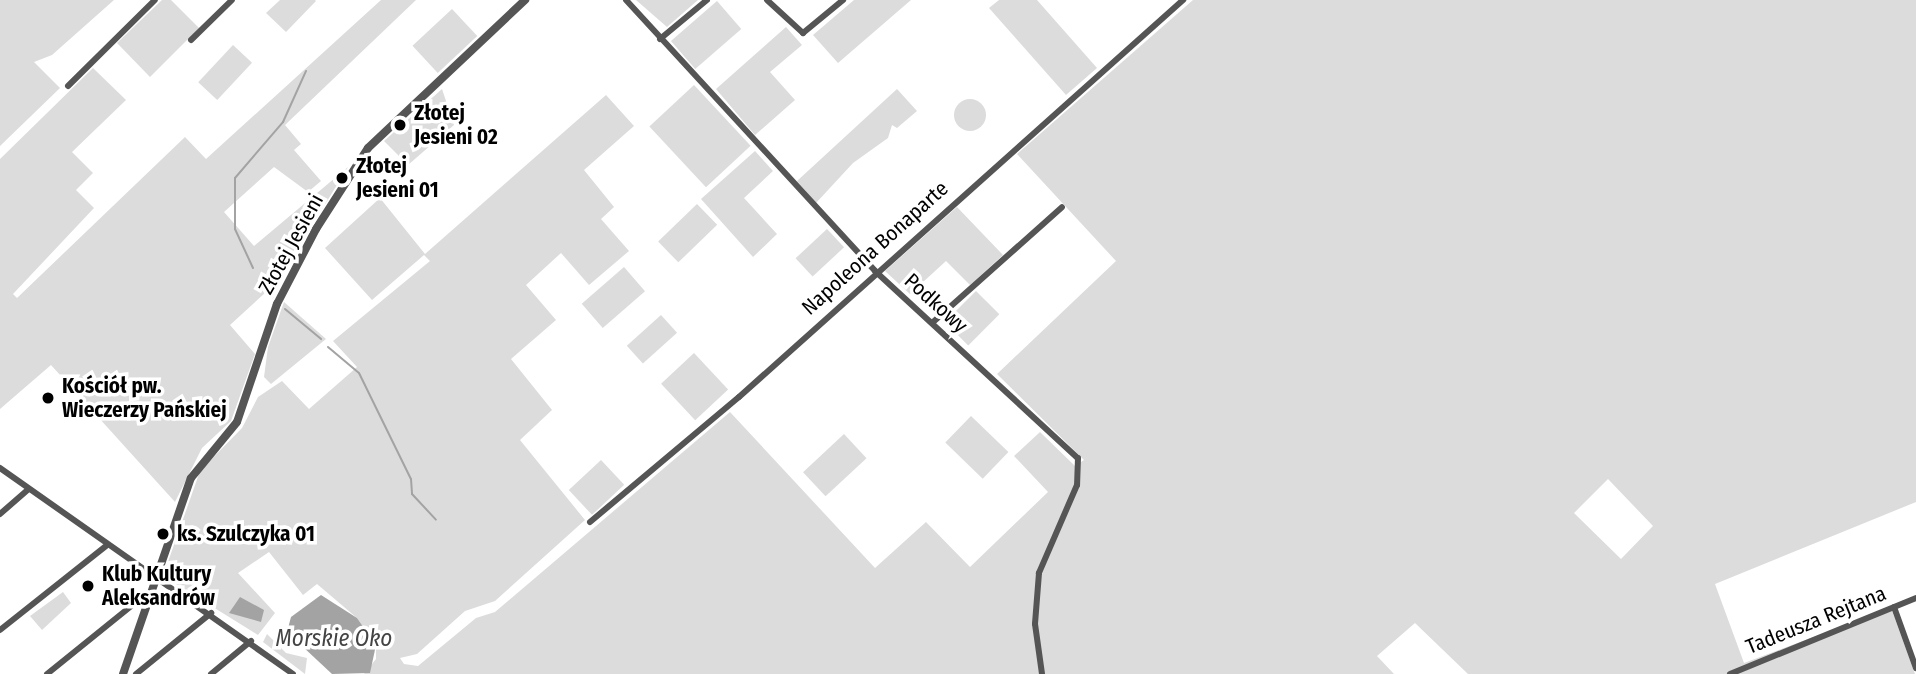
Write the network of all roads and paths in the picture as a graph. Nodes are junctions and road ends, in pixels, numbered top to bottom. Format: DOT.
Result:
graph roads {
  1 [pos="155,0"];
  2 [pos="232,0"];
  3 [pos="525,0"];
  4 [pos="626,0"];
  5 [pos="707,0"];
  6 [pos="767,0"];
  7 [pos="843,0"];
  8 [pos="1183,0"];
  9 [pos="660,39"];
  10 [pos="191,40"];
  11 [pos="68,86"];
  12 [pos="1062,207"];
  13 [pos="875,271"];
  14 [pos="932,323"];
  15 [pos="0,468"];
  16 [pos="29,489"];
  17 [pos="0,514"];
  18 [pos="590,522"];
  19 [pos="106,546"];
  20 [pos="156,579"];
  21 [pos="1916,598"];
  22 [pos="149,601"];
  23 [pos="1894,607"];
  24 [pos="211,613"];
  25 [pos="0,630"];
  26 [pos="251,641"];
  27 [pos="1916,668"];
  28 [pos="47,674"];
  29 [pos="123,674"];
  30 [pos="136,674"];
  31 [pos="211,674"];
  32 [pos="293,674"];
  33 [pos="1042,674"];
  34 [pos="1730,674"];
  1 -- 11 [label="street"];
  2 -- 10 [label="street"];
  3 -- 20 [label="street, Złotej Jesieni"];
  4 -- 9 [label="street, Podkowy"];
  5 -- 9 [label="street"];
  6 -- 7 [label="street"];
  8 -- 13 [label="street, Napoleona Bonaparte"];
  9 -- 13 [label="street, Podkowy"];
  12 -- 14 [label="street"];
  13 -- 14 [label="street, Podkowy"];
  13 -- 18 [label="street, Napoleona Bonaparte"];
  14 -- 33 [label="street, Podkowy"];
  15 -- 16 [label="street"];
  16 -- 17 [label="street"];
  16 -- 19 [label="street"];
  19 -- 20 [label="street"];
  19 -- 25 [label="street"];
  20 -- 22 [label="street, Złotej Jesieni"];
  20 -- 24 [label="street"];
  21 -- 23 [label="street, Tadeusza Rejtana"];
  22 -- 28 [label="street"];
  22 -- 29 [label="street, Złotej Jesieni"];
  23 -- 27 [label="street"];
  23 -- 34 [label="street, Tadeusza Rejtana"];
  24 -- 26 [label="street"];
  24 -- 30 [label="street"];
  26 -- 31 [label="street"];
  26 -- 32 [label="street"];
}
